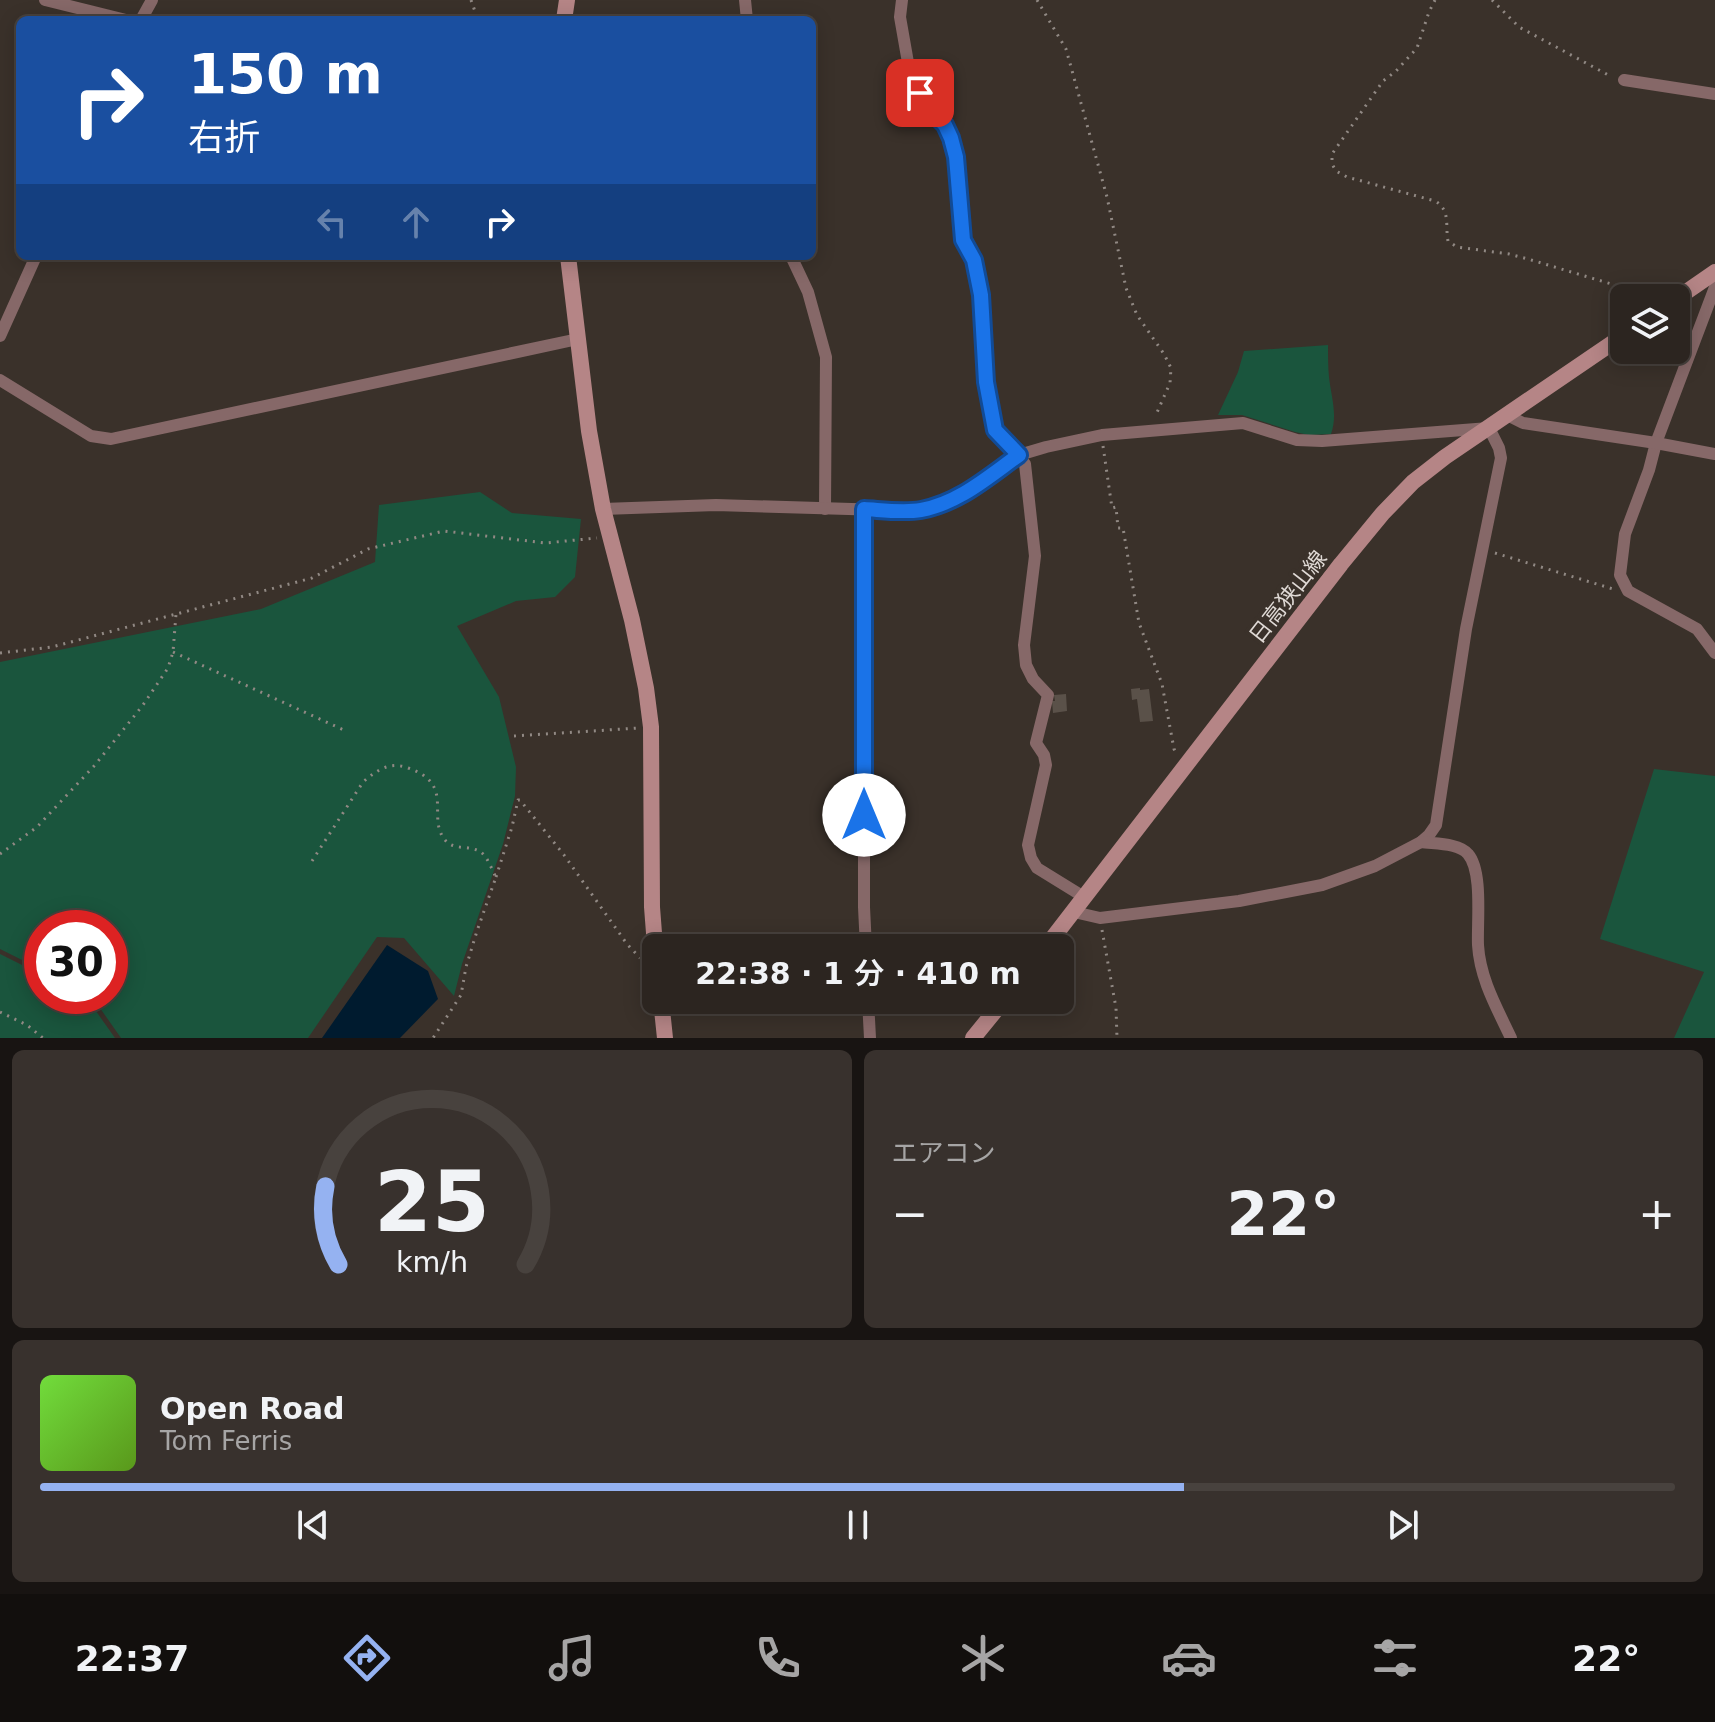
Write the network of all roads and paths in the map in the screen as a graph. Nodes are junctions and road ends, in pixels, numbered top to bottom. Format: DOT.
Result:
graph roads {
  1 [pos="45,0"];
  2 [pos="902,0"];
  3 [pos="1037,0"];
  4 [pos="1435,0"];
  5 [pos="1492,0"];
  6 [pos="110,16"];
  7 [pos="1624,80"];
  8 [pos="1715,94"];
  9 [pos="34,260"];
  10 [pos="568,260"];
  11 [pos="793,260"];
  12 [pos="1715,272"];
  13 [pos="1611,284"];
  14 [pos="1715,287"];
  15 [pos="1690,289"];
  16 [pos="0,336"];
  17 [pos="578,339"];
  18 [pos="1610,345"];
  19 [pos="0,380"];
  20 [pos="1507,415"];
  21 [pos="1489,428"];
  22 [pos="1150,429"];
  23 [pos="1102,435"];
  24 [pos="1656,443"];
  25 [pos="1715,454"];
  26 [pos="1019,455"];
  27 [pos="603,509"];
  28 [pos="825,509"];
  29 [pos="864,509"];
  30 [pos="610,537"];
  31 [pos="1482,549"];
  32 [pos="1624,585"];
  33 [pos="176,614"];
  34 [pos="173,652"];
  35 [pos="0,653"];
  36 [pos="1715,653"];
  37 [pos="651,727"];
  38 [pos="346,731"];
  39 [pos="514,736"];
  40 [pos="1186,764"];
  41 [pos="1421,842"];
  42 [pos="0,854"];
  43 [pos="312,861"];
  44 [pos="496,877"];
  45 [pos="1084,897"];
  46 [pos="1074,912"];
  47 [pos="1100,918"];
  48 [pos="652,934"];
  49 [pos="865,934"];
  50 [pos="1056,934"];
  51 [pos="642,959"];
  52 [pos="0,1012"];
  53 [pos="662,1014"];
  54 [pos="869,1014"];
  55 [pos="993,1014"];
  56 [pos="43,1038"];
  57 [pos="433,1038"];
  58 [pos="665,1038"];
  59 [pos="870,1038"];
  60 [pos="973,1038"];
  61 [pos="1117,1038"];
  62 [pos="1511,1038"];
  1 -- 6 [label="street"];
  2 -- 26 [label="street"];
  3 -- 22 [label="path"];
  4 -- 13 [label="path"];
  5 -- 7 [label="path"];
  7 -- 8 [label="street"];
  9 -- 16 [label="street"];
  10 -- 17 [label="main road"];
  11 -- 28 [label="street"];
  12 -- 15 [label="main road"];
  14 -- 24 [label="street"];
  17 -- 19 [label="street"];
  17 -- 27 [label="main road"];
  18 -- 20 [label="main road, 日高狭山線"];
  20 -- 21 [label="main road, 日高狭山線"];
  20 -- 24 [label="street"];
  21 -- 22 [label="street"];
  21 -- 31 [label="street"];
  21 -- 40 [label="main road, 日高狭山線"];
  22 -- 23 [label="street"];
  23 -- 26 [label="street"];
  23 -- 40 [label="path"];
  24 -- 25 [label="street"];
  24 -- 32 [label="street"];
  26 -- 29 [label="street"];
  26 -- 45 [label="street"];
  27 -- 28 [label="street"];
  27 -- 30 [label="main road"];
  28 -- 29 [label="street"];
  29 -- 49 [label="street"];
  30 -- 33 [label="path"];
  30 -- 37 [label="main road"];
  31 -- 32 [label="path"];
  31 -- 41 [label="street"];
  32 -- 36 [label="street"];
  33 -- 34 [label="path"];
  33 -- 35 [label="path"];
  34 -- 38 [label="path"];
  34 -- 42 [label="path"];
  37 -- 39 [label="path"];
  37 -- 48 [label="main road"];
  40 -- 45 [label="main road, 日高狭山線"];
  41 -- 47 [label="street"];
  41 -- 62 [label="street"];
  43 -- 44 [label="path"];
  44 -- 51 [label="path"];
  44 -- 57 [label="path"];
  45 -- 46 [label="main road, 日高狭山線"];
  46 -- 47 [label="street"];
  46 -- 50 [label="main road, 日高狭山線"];
  47 -- 61 [label="path"];
  52 -- 56 [label="path"];
  53 -- 58 [label="main road"];
  54 -- 59 [label="street"];
  55 -- 60 [label="main road"];
}
